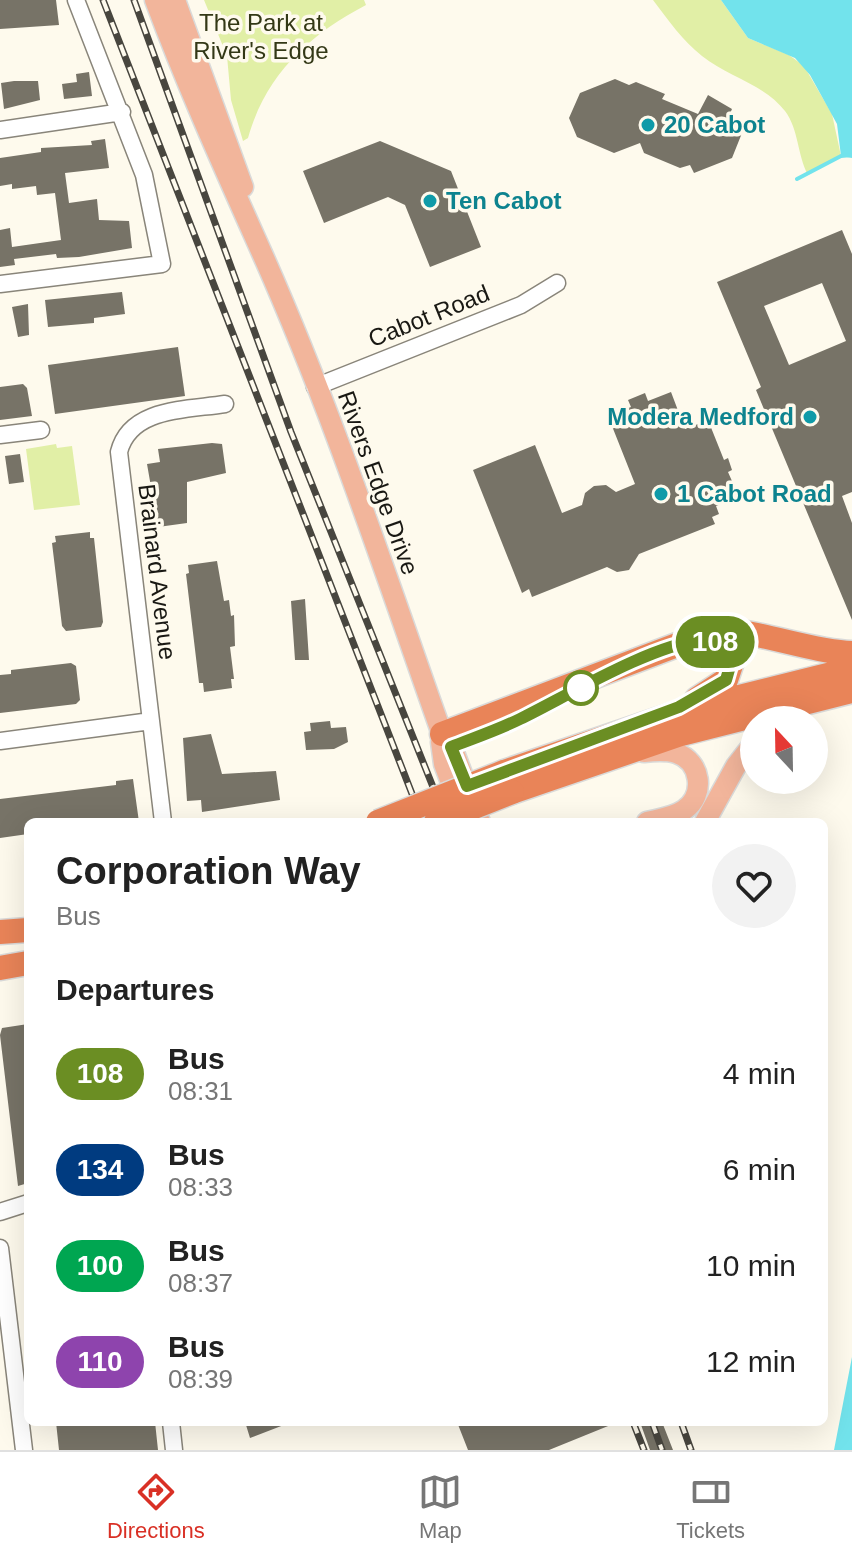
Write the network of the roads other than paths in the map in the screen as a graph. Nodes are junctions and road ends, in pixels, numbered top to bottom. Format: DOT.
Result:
graph roads {
  1 [pos="76,0"];
  2 [pos="155,0"];
  3 [pos="175,0"];
  4 [pos="122,112"];
  5 [pos="0,130"];
  6 [pos="262,252"];
  7 [pos="557,283"];
  8 [pos="0,284"];
  9 [pos="315,387"];
  10 [pos="225,404"];
  11 [pos="41,430"];
  12 [pos="0,435"];
  13 [pos="680,645"];
  14 [pos="852,653"];
  15 [pos="852,669"];
  16 [pos="852,692"];
  17 [pos="819,706"];
  18 [pos="151,721"];
  19 [pos="642,724"];
  20 [pos="0,741"];
  21 [pos="445,743"];
  22 [pos="740,761"];
  23 [pos="574,769"];
  24 [pos="508,782"];
  25 [pos="163,818"];
  26 [pos="391,818"];
  27 [pos="443,818"];
  28 [pos="464,818"];
  29 [pos="478,818"];
  30 [pos="662,818"];
  31 [pos="707,818"];
  32 [pos="24,930"];
  33 [pos="0,932"];
  34 [pos="24,964"];
  35 [pos="0,968"];
  36 [pos="24,1204"];
  37 [pos="0,1212"];
  38 [pos="0,1248"];
  39 [pos="171,1426"];
  40 [pos="24,1450"];
  41 [pos="174,1450"];
  1 -- 4 [label="street"];
  2 -- 6 [label="main road, Rivers Edge Drive"];
  3 -- 6 [label="main road, Rivers Edge Drive"];
  4 -- 5 [label="street"];
  4 -- 8 [label="street"];
  6 -- 9 [label="main road, Rivers Edge Drive"];
  7 -- 9 [label="street, Cabot Road"];
  9 -- 21 [label="main road, Rivers Edge Drive"];
  10 -- 18 [label="street, Brainard Avenue"];
  11 -- 12 [label="street"];
  13 -- 14 [label="highway"];
  13 -- 19 [label="highway"];
  13 -- 21 [label="highway"];
  15 -- 19 [label="highway"];
  16 -- 17 [label="main road"];
  16 -- 23 [label="highway"];
  18 -- 20 [label="street"];
  18 -- 25 [label="street, Brainard Avenue"];
  19 -- 24 [label="highway"];
  21 -- 28 [label="main road, Rivers Edge Drive"];
  21 -- 29 [label="main road, Rivers Edge Drive"];
  22 -- 31 [label="main road"];
  23 -- 24 [label="highway"];
  23 -- 30 [label="main road"];
  24 -- 26 [label="highway, bridge"];
  24 -- 27 [label="highway, bridge"];
  32 -- 33 [label="highway"];
  34 -- 35 [label="highway"];
  36 -- 37 [label="street"];
  38 -- 40 [label="street"];
  39 -- 41 [label="street"];
}
